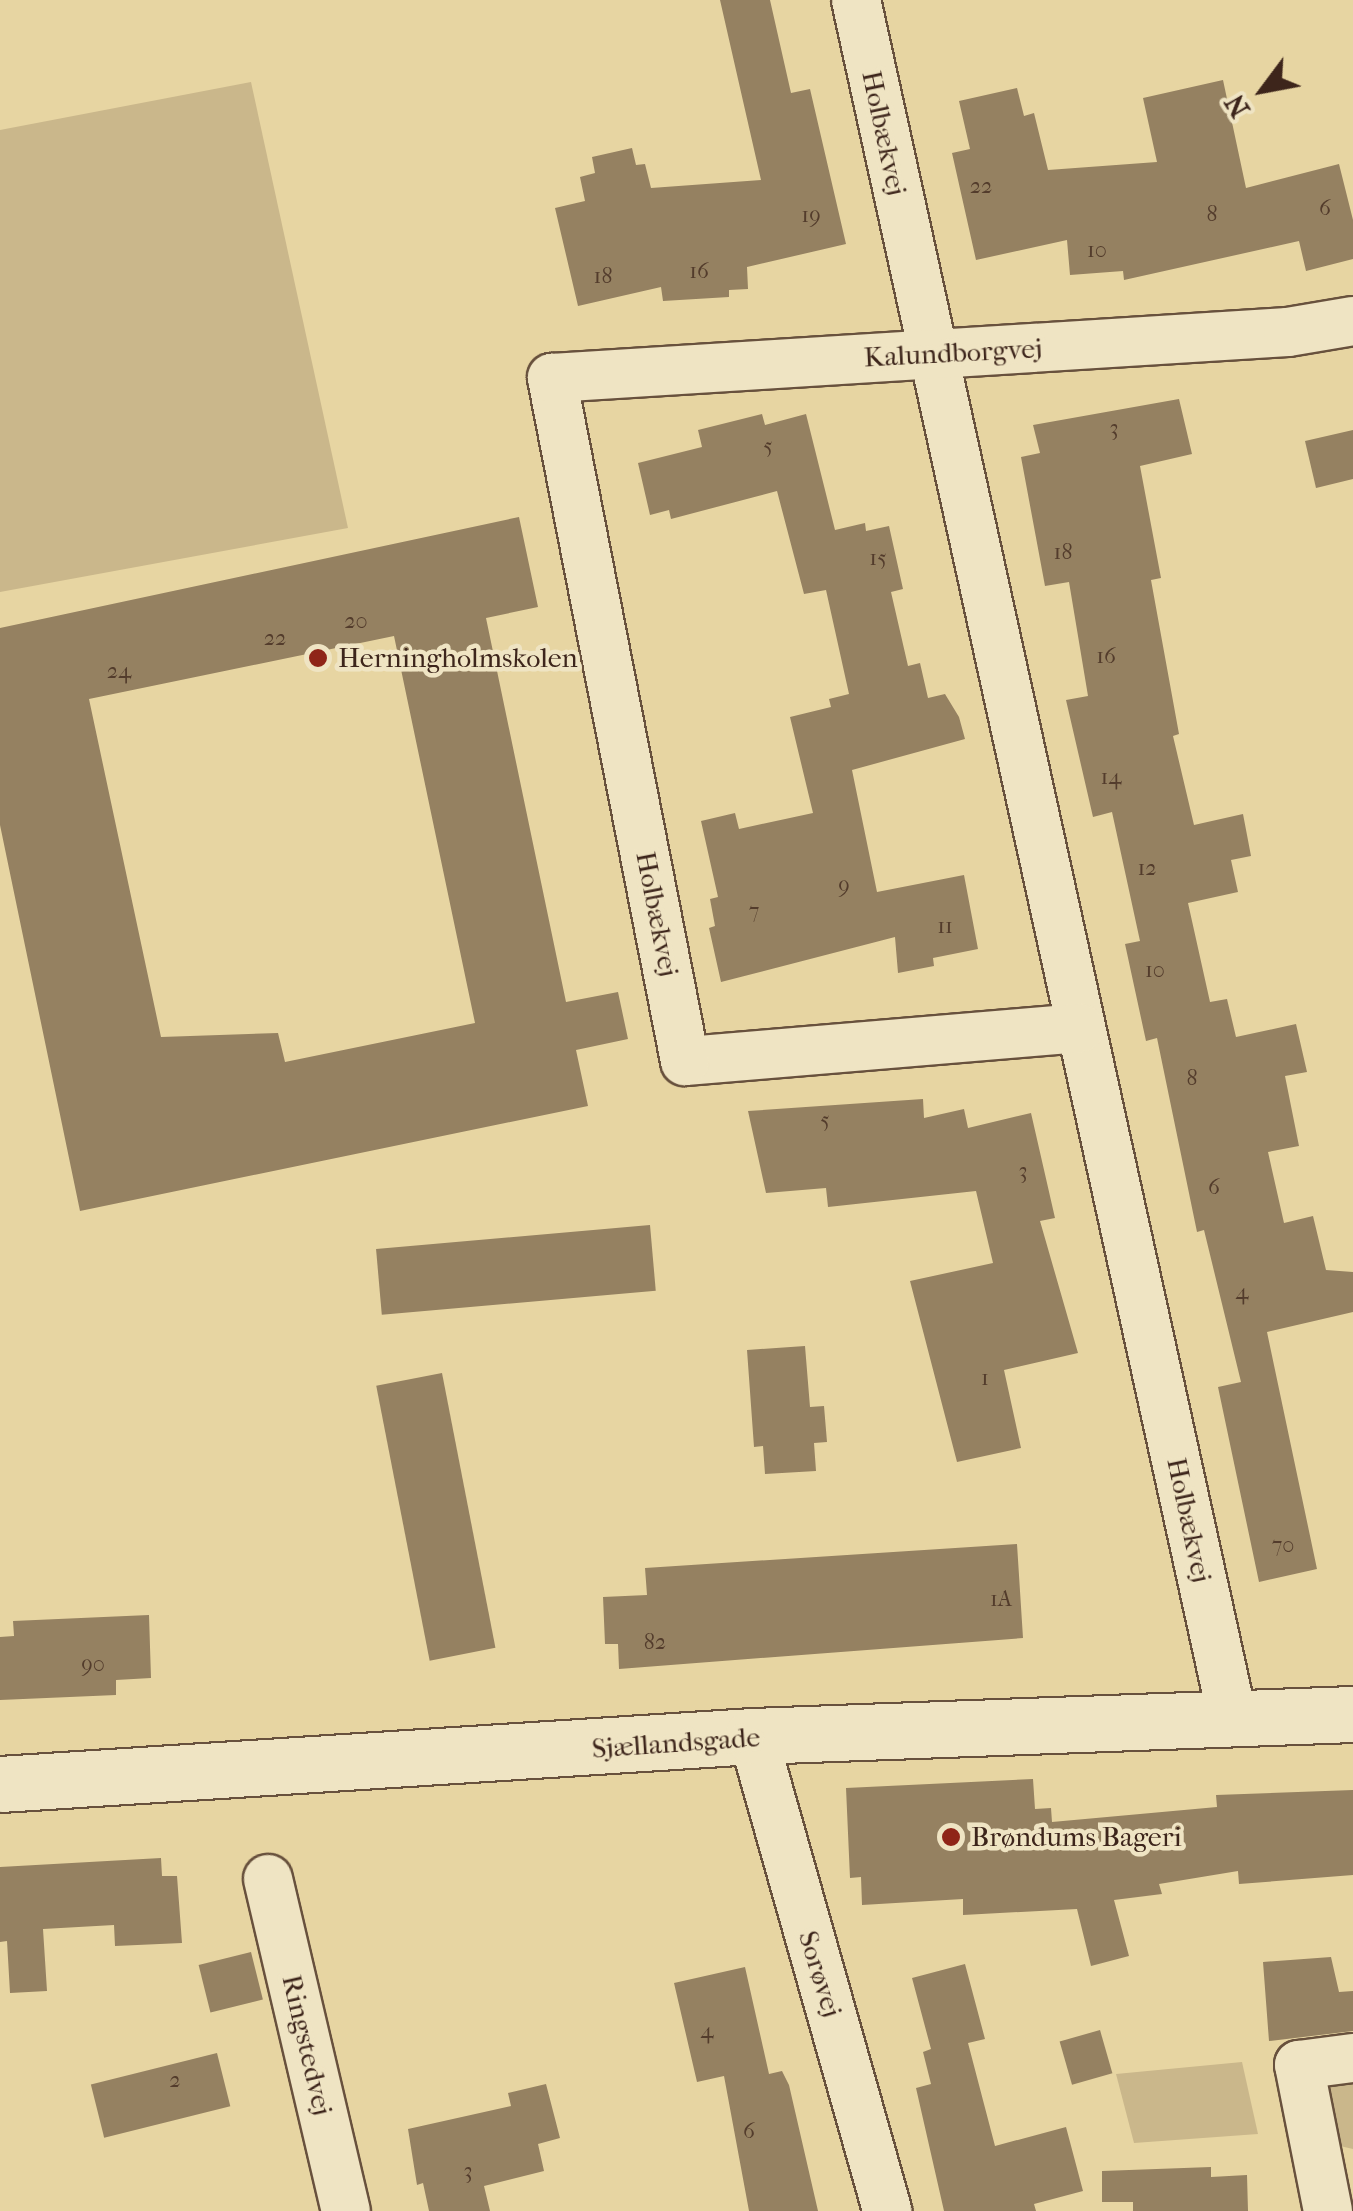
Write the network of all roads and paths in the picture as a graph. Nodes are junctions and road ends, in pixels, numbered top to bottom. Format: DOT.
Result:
graph roads {
  1 [pos="856,0"];
  2 [pos="1353,322"];
  3 [pos="932,355"];
  4 [pos="552,378"];
  5 [pos="1080,1028"];
  6 [pos="1353,1714"];
  7 [pos="1232,1720"];
  8 [pos="753,1736"];
  9 [pos="0,1784"];
  10 [pos="268,1878"];
  11 [pos="1353,2058"];
  12 [pos="1353,2194"];
  13 [pos="346,2211"];
  14 [pos="887,2211"];
  15 [pos="1329,2211"];
  1 -- 3 [label="street, Holbækvej"];
  2 -- 3 [label="street, Kalundborgvej"];
  3 -- 4 [label="street, Kalundborgvej"];
  3 -- 5 [label="street, Holbækvej"];
  4 -- 5 [label="street, Holbækvej"];
  5 -- 7 [label="street, Holbækvej"];
  6 -- 7 [label="street, Sjællandsgade"];
  7 -- 8 [label="street, Sjællandsgade"];
  8 -- 9 [label="street, Sjællandsgade"];
  8 -- 14 [label="street, Sorøvej"];
  10 -- 13 [label="street, Ringstedvej"];
  11 -- 15 [label="street"];
  12 -- 15 [label="street"];
}
